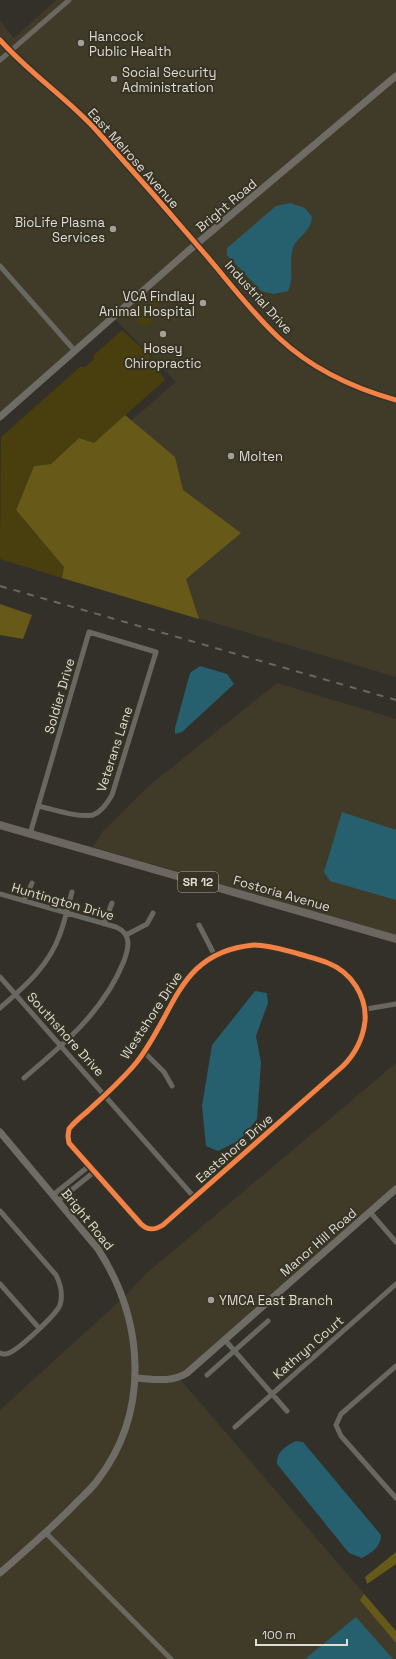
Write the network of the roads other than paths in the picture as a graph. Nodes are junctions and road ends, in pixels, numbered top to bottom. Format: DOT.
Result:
graph roads {
  1 [pos="69,0"];
  2 [pos="0,40"];
  3 [pos="11,51"];
  4 [pos="0,60"];
  5 [pos="396,76"];
  6 [pos="196,244"];
  7 [pos="0,266"];
  8 [pos="75,350"];
  9 [pos="396,400"];
  10 [pos="0,417"];
  11 [pos="156,652"];
  12 [pos="38,806"];
  13 [pos="0,825"];
  14 [pos="30,834"];
  15 [pos="32,883"];
  16 [pos="72,892"];
  17 [pos="0,894"];
  18 [pos="24,901"];
  19 [pos="112,903"];
  20 [pos="66,913"];
  21 [pos="153,913"];
  22 [pos="104,924"];
  23 [pos="199,925"];
  24 [pos="126,935"];
  25 [pos="396,939"];
  26 [pos="215,956"];
  27 [pos="0,977"];
  28 [pos="16,994"];
  29 [pos="396,1004"];
  30 [pos="0,1008"];
  31 [pos="366,1009"];
  32 [pos="62,1046"];
  33 [pos="144,1052"];
  34 [pos="24,1078"];
  35 [pos="172,1086"];
  36 [pos="105,1095"];
  37 [pos="1,1134"];
  38 [pos="89,1166"];
  39 [pos="94,1172"];
  40 [pos="396,1189"];
  41 [pos="53,1195"];
  42 [pos="194,1197"];
  43 [pos="58,1201"];
  44 [pos="0,1211"];
  45 [pos="370,1212"];
  46 [pos="396,1242"];
  47 [pos="0,1284"];
  48 [pos="396,1284"];
  49 [pos="268,1321"];
  50 [pos="39,1328"];
  51 [pos="225,1340"];
  52 [pos="235,1351"];
  53 [pos="0,1353"];
  54 [pos="396,1366"];
  55 [pos="207,1375"];
  56 [pos="135,1378"];
  57 [pos="272,1394"];
  58 [pos="287,1411"];
  59 [pos="234,1427"];
  60 [pos="396,1498"];
  61 [pos="46,1532"];
  62 [pos="0,1573"];
  63 [pos="171,1659"];
  1 -- 3 [label="street"];
  2 -- 3 [label="street, East Melrose Avenue"];
  3 -- 4 [label="street"];
  3 -- 6 [label="street, East Melrose Avenue"];
  5 -- 6 [label="main road, Bright Road"];
  6 -- 8 [label="main road, Bright Road"];
  6 -- 9 [label="main road, Industrial Drive"];
  7 -- 8 [label="street"];
  8 -- 10 [label="main road, Bright Road"];
  11 -- 12 [label="street, Veterans Lane"];
  11 -- 12 [label="street, Soldier Drive"];
  12 -- 14 [label="street, Soldier Drive"];
  13 -- 14 [label="main road, Fostoria Avenue / SR 12"];
  14 -- 25 [label="main road, Fostoria Avenue / SR 12"];
  15 -- 18 [label="street"];
  16 -- 20 [label="street"];
  17 -- 18 [label="street, Huntington Drive"];
  18 -- 20 [label="street, Huntington Drive"];
  19 -- 22 [label="street"];
  20 -- 22 [label="street, Huntington Drive"];
  20 -- 28 [label="street"];
  21 -- 24 [label="street"];
  22 -- 24 [label="street, Huntington Drive"];
  23 -- 26 [label="street"];
  24 -- 32 [label="street, Huntington Drive"];
  26 -- 31 [label="street, Westshore Drive"];
  26 -- 33 [label="street, Westshore Drive"];
  27 -- 28 [label="street, Southshore Drive"];
  28 -- 30 [label="street"];
  28 -- 32 [label="street, Southshore Drive"];
  29 -- 31 [label="street"];
  31 -- 42 [label="street, Eastshore Drive"];
  32 -- 34 [label="street, Huntington Drive"];
  32 -- 36 [label="street, Southshore Drive"];
  33 -- 35 [label="street"];
  33 -- 36 [label="street, Westshore Drive"];
  36 -- 38 [label="street, Westshore Drive"];
  36 -- 42 [label="street, Southshore Drive"];
  37 -- 41 [label="main road, Bright Road"];
  38 -- 39 [label="street, Westshore Drive"];
  38 -- 41 [label="street"];
  39 -- 42 [label="street, Eastshore Drive"];
  39 -- 43 [label="street"];
  40 -- 45 [label="main road, Manor Hill Road"];
  41 -- 43 [label="main road, Bright Road"];
  43 -- 56 [label="main road, Bright Road"];
  44 -- 50 [label="street"];
  45 -- 46 [label="street"];
  45 -- 51 [label="main road, Manor Hill Road"];
  47 -- 50 [label="street"];
  48 -- 57 [label="street, Kathryn Court"];
  49 -- 52 [label="street"];
  50 -- 53 [label="street"];
  51 -- 52 [label="street"];
  51 -- 56 [label="main road, Manor Hill Road"];
  52 -- 55 [label="street"];
  52 -- 57 [label="street"];
  54 -- 60 [label="street"];
  56 -- 61 [label="main road, Bright Road"];
  57 -- 58 [label="street"];
  57 -- 59 [label="street, Kathryn Court"];
  61 -- 62 [label="main road, Bright Road"];
  61 -- 63 [label="street"];
}
